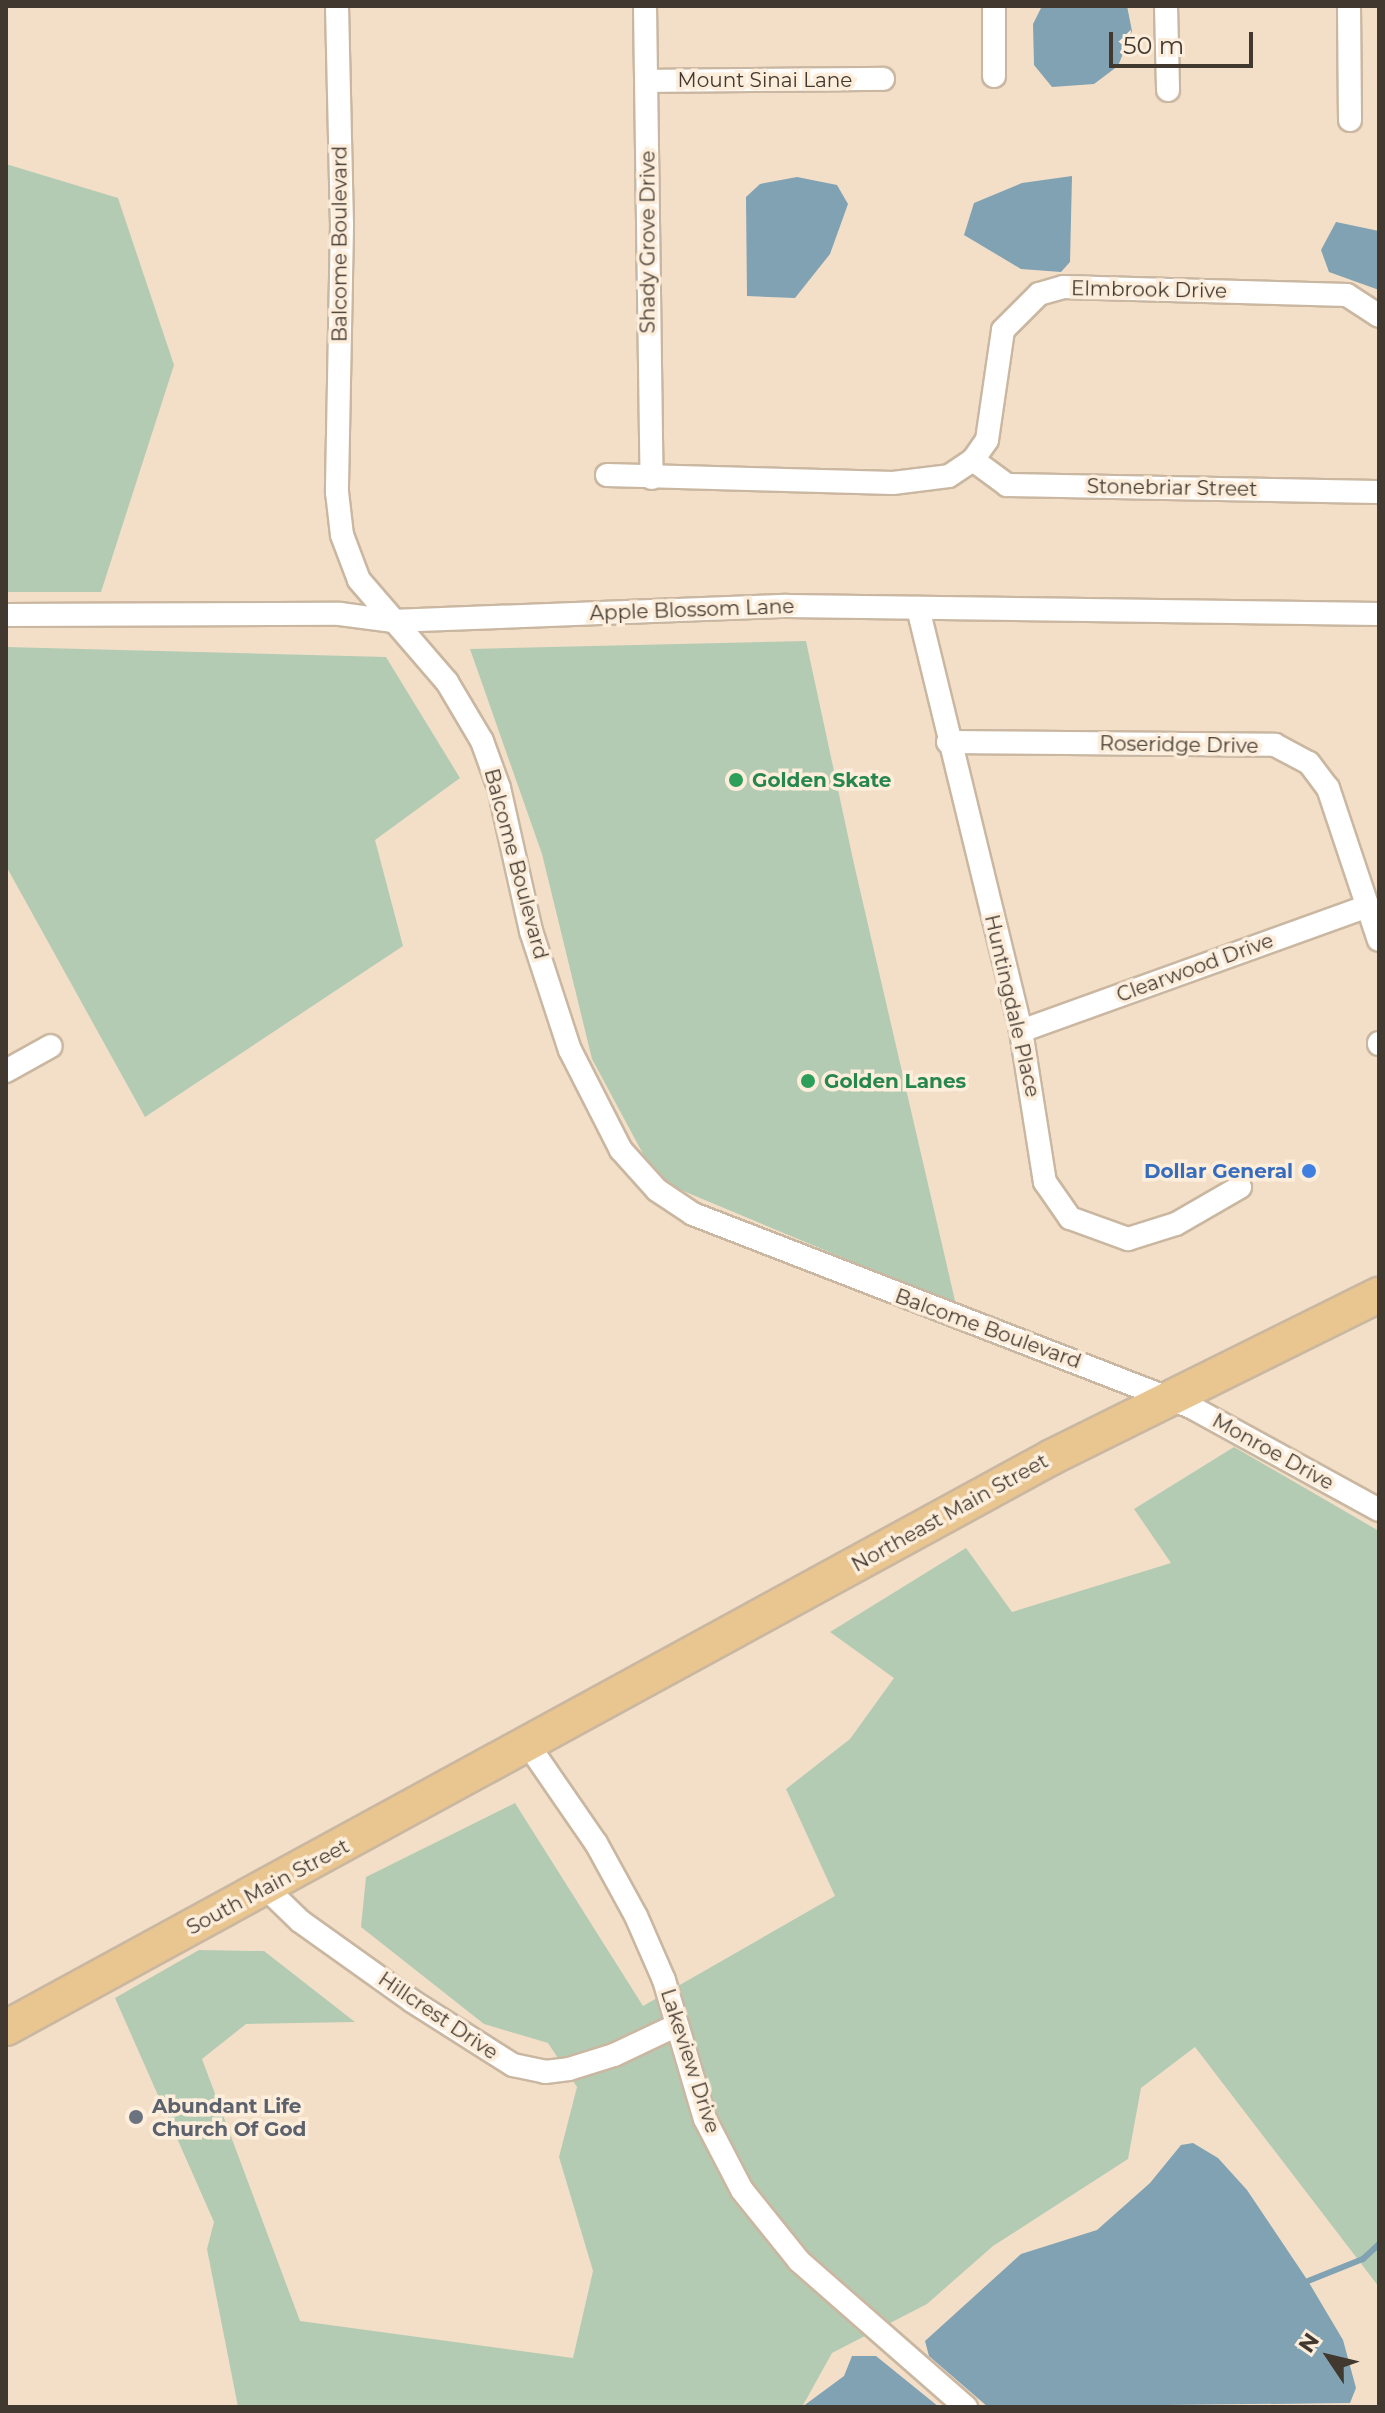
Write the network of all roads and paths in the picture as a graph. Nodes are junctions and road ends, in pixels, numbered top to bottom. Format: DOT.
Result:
graph roads {
  1 [pos="337,6"];
  2 [pos="645,6"];
  3 [pos="994,6"];
  4 [pos="1166,6"];
  5 [pos="1349,6"];
  6 [pos="994,76"];
  7 [pos="883,79"];
  8 [pos="648,81"];
  9 [pos="1168,90"];
  10 [pos="1350,120"];
  11 [pos="1379,316"];
  12 [pos="973,460"];
  13 [pos="607,475"];
  14 [pos="652,478"];
  15 [pos="1379,492"];
  16 [pos="918,608"];
  17 [pos="1379,614"];
  18 [pos="6,615"];
  19 [pos="392,621"];
  20 [pos="948,742"];
  21 [pos="1368,906"];
  22 [pos="1379,940"];
  23 [pos="1021,1031"];
  24 [pos="51,1046"];
  25 [pos="6,1071"];
  26 [pos="1240,1187"];
  27 [pos="1379,1295"];
  28 [pos="1165,1398"];
  29 [pos="1379,1510"];
  30 [pos="529,1746"];
  31 [pos="267,1889"];
  32 [pos="675,2026"];
  33 [pos="6,2028"];
  34 [pos="966,2407"];
  1 -- 19 [label="street, Balcome Boulevard"];
  2 -- 8 [label="street, Shady Grove Drive"];
  3 -- 6 [label="street"];
  4 -- 9 [label="street"];
  5 -- 10 [label="street"];
  7 -- 8 [label="street, Mount Sinai Lane"];
  8 -- 14 [label="street, Shady Grove Drive"];
  11 -- 12 [label="street, Elmbrook Drive"];
  12 -- 14 [label="street"];
  12 -- 15 [label="street, Stonebriar Street"];
  13 -- 14 [label="street"];
  16 -- 17 [label="street, Apple Blossom Lane"];
  16 -- 19 [label="street, Apple Blossom Lane"];
  16 -- 20 [label="street, Huntingdale Place"];
  18 -- 19 [label="street, Apple Blossom Lane"];
  19 -- 28 [label="street, Balcome Boulevard"];
  20 -- 21 [label="street, Roseridge Drive"];
  20 -- 23 [label="street, Huntingdale Place"];
  21 -- 22 [label="street, Roseridge Drive"];
  21 -- 23 [label="street, Clearwood Drive"];
  23 -- 26 [label="street, Huntingdale Place"];
  24 -- 25 [label="street"];
  27 -- 28 [label="main road, Northeast Main Street"];
  28 -- 29 [label="street, Monroe Drive"];
  28 -- 30 [label="main road, Northeast Main Street"];
  30 -- 31 [label="main road, South Main Street"];
  30 -- 32 [label="street, Lakeview Drive"];
  31 -- 32 [label="street, Hillcrest Drive"];
  31 -- 33 [label="main road, South Main Street"];
  32 -- 34 [label="street, Lakeview Drive"];
}
